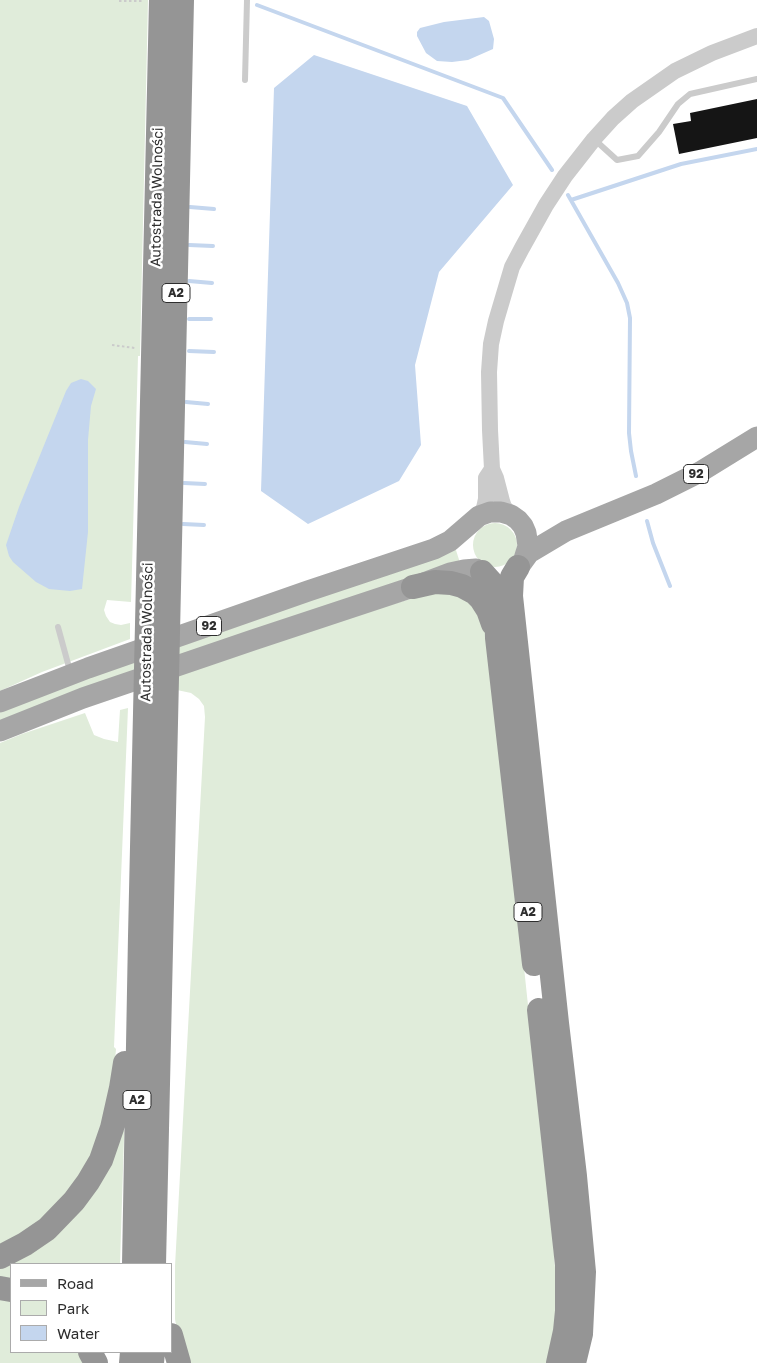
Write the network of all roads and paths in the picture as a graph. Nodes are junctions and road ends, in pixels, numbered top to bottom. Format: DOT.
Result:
graph roads {
  1 [pos="182,0"];
  2 [pos="247,0"];
  3 [pos="119,1"];
  4 [pos="154,1"];
  5 [pos="757,36"];
  6 [pos="757,79"];
  7 [pos="245,80"];
  8 [pos="594,139"];
  9 [pos="112,345"];
  10 [pos="137,349"];
  11 [pos="757,438"];
  12 [pos="492,469"];
  13 [pos="475,519"];
  14 [pos="517,521"];
  15 [pos="566,531"];
  16 [pos="521,563"];
  17 [pos="479,570"];
  18 [pos="413,587"];
  19 [pos="159,601"];
  20 [pos="58,627"];
  21 [pos="497,638"];
  22 [pos="71,675"];
  23 [pos="0,702"];
  24 [pos="156,716"];
  25 [pos="0,731"];
  26 [pos="140,936"];
  27 [pos="158,1110"];
  28 [pos="0,1257"];
  29 [pos="134,1263"];
  30 [pos="154,1263"];
  31 [pos="166,1263"];
  32 [pos="172,1338"];
  33 [pos="179,1363"];
  34 [pos="558,1363"];
  35 [pos="574,1363"];
  1 -- 19 [label="highway, Autostrada Wolności / A2"];
  2 -- 7 [label="lane"];
  3 -- 4 [label="path"];
  4 -- 19 [label="highway, Autostrada Wolności / A2"];
  5 -- 8 [label="street"];
  6 -- 8 [label="lane"];
  8 -- 12 [label="street"];
  9 -- 10 [label="path"];
  11 -- 15 [label="main road, 92"];
  12 -- 13 [label="street"];
  12 -- 14 [label="street"];
  13 -- 14 [label="main road, 92"];
  13 -- 17 [label="main road"];
  13 -- 22 [label="main road, 92"];
  14 -- 15 [label="main road, 92"];
  14 -- 16 [label="main road"];
  15 -- 16 [label="main road, 92"];
  16 -- 17 [label="main road, 92"];
  16 -- 35 [label="highway, A2"];
  17 -- 18 [label="main road, 92"];
  17 -- 21 [label="highway, A2"];
  18 -- 21 [label="highway, A2"];
  18 -- 25 [label="main road, 92"];
  19 -- 24 [label="highway, Autostrada Wolności / A2"];
  20 -- 22 [label="lane"];
  21 -- 34 [label="highway, A2"];
  22 -- 23 [label="main road, 92"];
  24 -- 26 [label="highway, Autostrada Wolności / A2"];
  24 -- 27 [label="highway, Autostrada Wolności / A2"];
  26 -- 28 [label="highway, A2"];
  26 -- 29 [label="highway, Autostrada Wolności / A2"];
  27 -- 30 [label="highway, Autostrada Wolności / A2"];
  27 -- 31 [label="highway, A2"];
  32 -- 33 [label="highway"];
}
